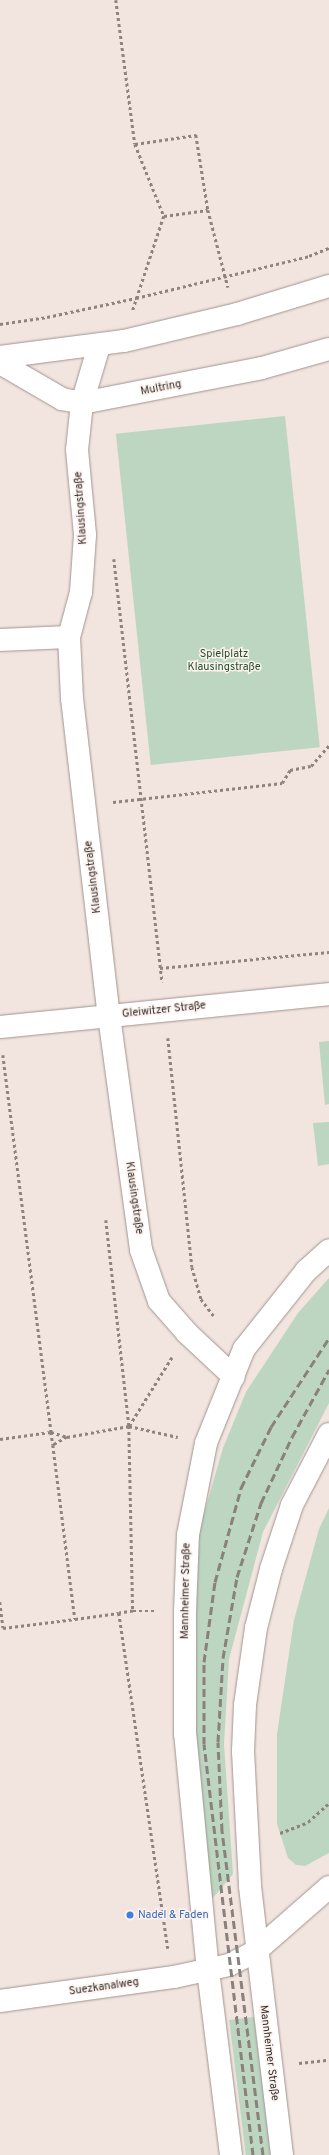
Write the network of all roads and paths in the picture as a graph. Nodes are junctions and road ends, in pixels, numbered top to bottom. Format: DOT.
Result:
graph roads {
  1 [pos="116,0"];
  2 [pos="135,144"];
  3 [pos="208,210"];
  4 [pos="164,216"];
  5 [pos="329,248"];
  6 [pos="225,276"];
  7 [pos="329,286"];
  8 [pos="136,298"];
  9 [pos="237,314"];
  10 [pos="0,324"];
  11 [pos="124,341"];
  12 [pos="99,346"];
  13 [pos="329,349"];
  14 [pos="0,357"];
  15 [pos="0,363"];
  16 [pos="82,403"];
  17 [pos="113,554"];
  18 [pos="69,637"];
  19 [pos="0,640"];
  20 [pos="329,745"];
  21 [pos="141,799"];
  22 [pos="84,806"];
  23 [pos="329,952"];
  24 [pos="160,968"];
  25 [pos="329,994"];
  26 [pos="165,1010"];
  27 [pos="110,1016"];
  28 [pos="1,1037"];
  29 [pos="329,1250"];
  30 [pos="244,1349"];
  31 [pos="234,1377"];
  32 [pos="129,1426"];
  33 [pos="51,1432"];
  34 [pos="329,1434"];
  35 [pos="67,1437"];
  36 [pos="0,1439"];
  37 [pos="206,1443"];
  38 [pos="52,1445"];
  39 [pos="0,1602"];
  40 [pos="119,1613"];
  41 [pos="74,1619"];
  42 [pos="329,1803"];
  43 [pos="280,1833"];
  44 [pos="329,1887"];
  45 [pos="168,1949"];
  46 [pos="256,1951"];
  47 [pos="208,1971"];
  48 [pos="0,2001"];
  49 [pos="231,2155"];
  50 [pos="282,2155"];
  1 -- 2 [label="path"];
  2 -- 3 [label="path"];
  2 -- 4 [label="path"];
  3 -- 4 [label="path"];
  3 -- 6 [label="path"];
  4 -- 8 [label="path"];
  5 -- 6 [label="path"];
  6 -- 8 [label="path"];
  6 -- 9 [label="path"];
  7 -- 9 [label="street"];
  8 -- 10 [label="path"];
  8 -- 11 [label="path"];
  9 -- 11 [label="street"];
  11 -- 12 [label="street"];
  12 -- 14 [label="street"];
  12 -- 16 [label="street, Klausingstraße"];
  13 -- 16 [label="street, Multring"];
  15 -- 16 [label="street, Multring"];
  16 -- 18 [label="street, Klausingstraße"];
  17 -- 21 [label="path"];
  18 -- 19 [label="street"];
  18 -- 22 [label="street, Klausingstraße"];
  20 -- 21 [label="path"];
  21 -- 22 [label="path"];
  21 -- 24 [label="path"];
  22 -- 27 [label="street, Klausingstraße"];
  23 -- 24 [label="path"];
  24 -- 26 [label="path"];
  25 -- 26 [label="street, Gleiwitzer Straße"];
  26 -- 27 [label="street, Gleiwitzer Straße"];
  26 -- 30 [label="path"];
  27 -- 28 [label="street, Gleiwitzer Straße"];
  27 -- 31 [label="street, Klausingstraße"];
  28 -- 33 [label="path"];
  29 -- 30 [label="street, Mannheimer Straße"];
  30 -- 31 [label="street, Mannheimer Straße"];
  31 -- 37 [label="street, Mannheimer Straße"];
  32 -- 35 [label="path"];
  32 -- 37 [label="path"];
  32 -- 40 [label="path"];
  33 -- 35 [label="path"];
  33 -- 36 [label="path"];
  33 -- 38 [label="path"];
  34 -- 46 [label="street, Mannheimer Straße"];
  35 -- 38 [label="path"];
  37 -- 47 [label="street, Mannheimer Straße"];
  38 -- 41 [label="path"];
  39 -- 41 [label="path"];
  40 -- 41 [label="path"];
  40 -- 45 [label="path"];
  42 -- 43 [label="path"];
  44 -- 46 [label="street"];
  46 -- 47 [label="street"];
  46 -- 50 [label="street, Mannheimer Straße"];
  47 -- 48 [label="street, Suezkanalweg"];
  47 -- 49 [label="street, Mannheimer Straße"];
}
